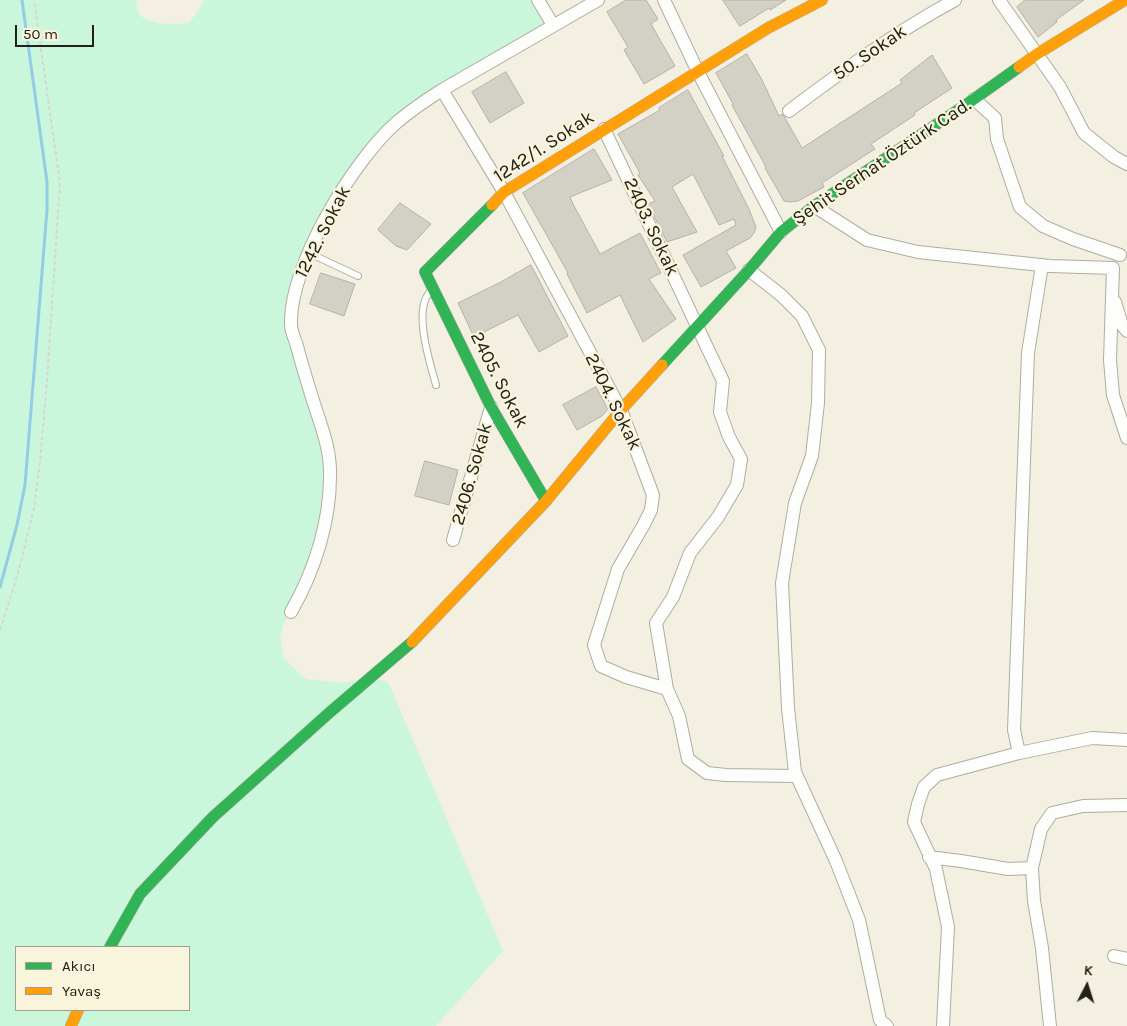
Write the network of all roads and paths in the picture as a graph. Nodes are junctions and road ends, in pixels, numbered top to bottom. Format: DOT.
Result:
graph roads {
  1 [pos="34,0"];
  2 [pos="538,0"];
  3 [pos="598,0"];
  4 [pos="664,0"];
  5 [pos="822,0"];
  6 [pos="955,0"];
  7 [pos="1125,0"];
  8 [pos="1000,1"];
  9 [pos="553,25"];
  10 [pos="1037,54"];
  11 [pos="698,72"];
  12 [pos="442,90"];
  13 [pos="974,99"];
  14 [pos="788,111"];
  15 [pos="604,129"];
  16 [pos="1127,164"];
  17 [pos="504,192"];
  18 [pos="814,206"];
  19 [pos="780,232"];
  20 [pos="1124,250"];
  21 [pos="309,252"];
  22 [pos="1042,265"];
  23 [pos="1113,268"];
  24 [pos="749,270"];
  25 [pos="425,272"];
  26 [pos="358,276"];
  27 [pos="439,288"];
  28 [pos="1111,290"];
  29 [pos="698,326"];
  30 [pos="1127,332"];
  31 [pos="436,385"];
  32 [pos="491,407"];
  33 [pos="621,410"];
  34 [pos="1127,438"];
  35 [pos="546,501"];
  36 [pos="453,540"];
  37 [pos="291,612"];
  38 [pos="0,630"];
  39 [pos="667,689"];
  40 [pos="1127,740"];
  41 [pos="1019,753"];
  42 [pos="796,776"];
  43 [pos="1127,805"];
  44 [pos="929,857"];
  45 [pos="1032,868"];
  46 [pos="111,946"];
  47 [pos="1114,956"];
  48 [pos="1127,959"];
  49 [pos="78,1011"];
  50 [pos="881,1024"];
  51 [pos="71,1026"];
  52 [pos="943,1026"];
  53 [pos="1050,1026"];
  1 -- 38 [label="path"];
  2 -- 9 [label="street"];
  3 -- 9 [label="street, 1242. Sokak"];
  4 -- 11 [label="street, Şehit Serhat Öztürk Cad."];
  5 -- 11 [label="street, 1242/1. Sokak"];
  6 -- 14 [label="street, 50. Sokak"];
  7 -- 10 [label="street, Şehit Serhat Öztürk Cad."];
  8 -- 10 [label="street"];
  9 -- 12 [label="street, 1242. Sokak"];
  10 -- 13 [label="street, Şehit Serhat Öztürk Cad."];
  10 -- 16 [label="street"];
  11 -- 15 [label="street, 1242/1. Sokak"];
  11 -- 19 [label="street, Şehit Serhat Öztürk Cad."];
  12 -- 17 [label="street, 2404. Sokak"];
  12 -- 21 [label="street, 1242. Sokak"];
  13 -- 18 [label="street, Şehit Serhat Öztürk Cad."];
  13 -- 20 [label="street"];
  15 -- 17 [label="street, 1242/1. Sokak"];
  15 -- 29 [label="street, 2403. Sokak"];
  17 -- 25 [label="street, 1242/1. Sokak"];
  17 -- 33 [label="street, 2404. Sokak"];
  18 -- 19 [label="street, Şehit Serhat Öztürk Cad."];
  18 -- 22 [label="street"];
  19 -- 24 [label="street"];
  20 -- 23 [label="street"];
  21 -- 26 [label="lane"];
  21 -- 37 [label="street, 1242. Sokak"];
  22 -- 23 [label="street"];
  22 -- 41 [label="street"];
  23 -- 28 [label="street"];
  24 -- 29 [label="street"];
  24 -- 42 [label="street"];
  25 -- 32 [label="street, 2405. Sokak"];
  27 -- 31 [label="lane"];
  28 -- 30 [label="street"];
  28 -- 34 [label="street"];
  29 -- 33 [label="street"];
  29 -- 39 [label="street, 2403. Sokak"];
  32 -- 35 [label="street, 2405. Sokak"];
  32 -- 36 [label="street, 2406. Sokak"];
  33 -- 35 [label="street"];
  33 -- 39 [label="street, 2404. Sokak"];
  35 -- 46 [label="street"];
  39 -- 42 [label="street, 2403. Sokak"];
  40 -- 41 [label="street"];
  41 -- 44 [label="street"];
  42 -- 50 [label="street"];
  43 -- 45 [label="street"];
  44 -- 45 [label="street"];
  44 -- 52 [label="street"];
  45 -- 53 [label="street"];
  47 -- 48 [label="street"];
  49 -- 51 [label="street"];
}
